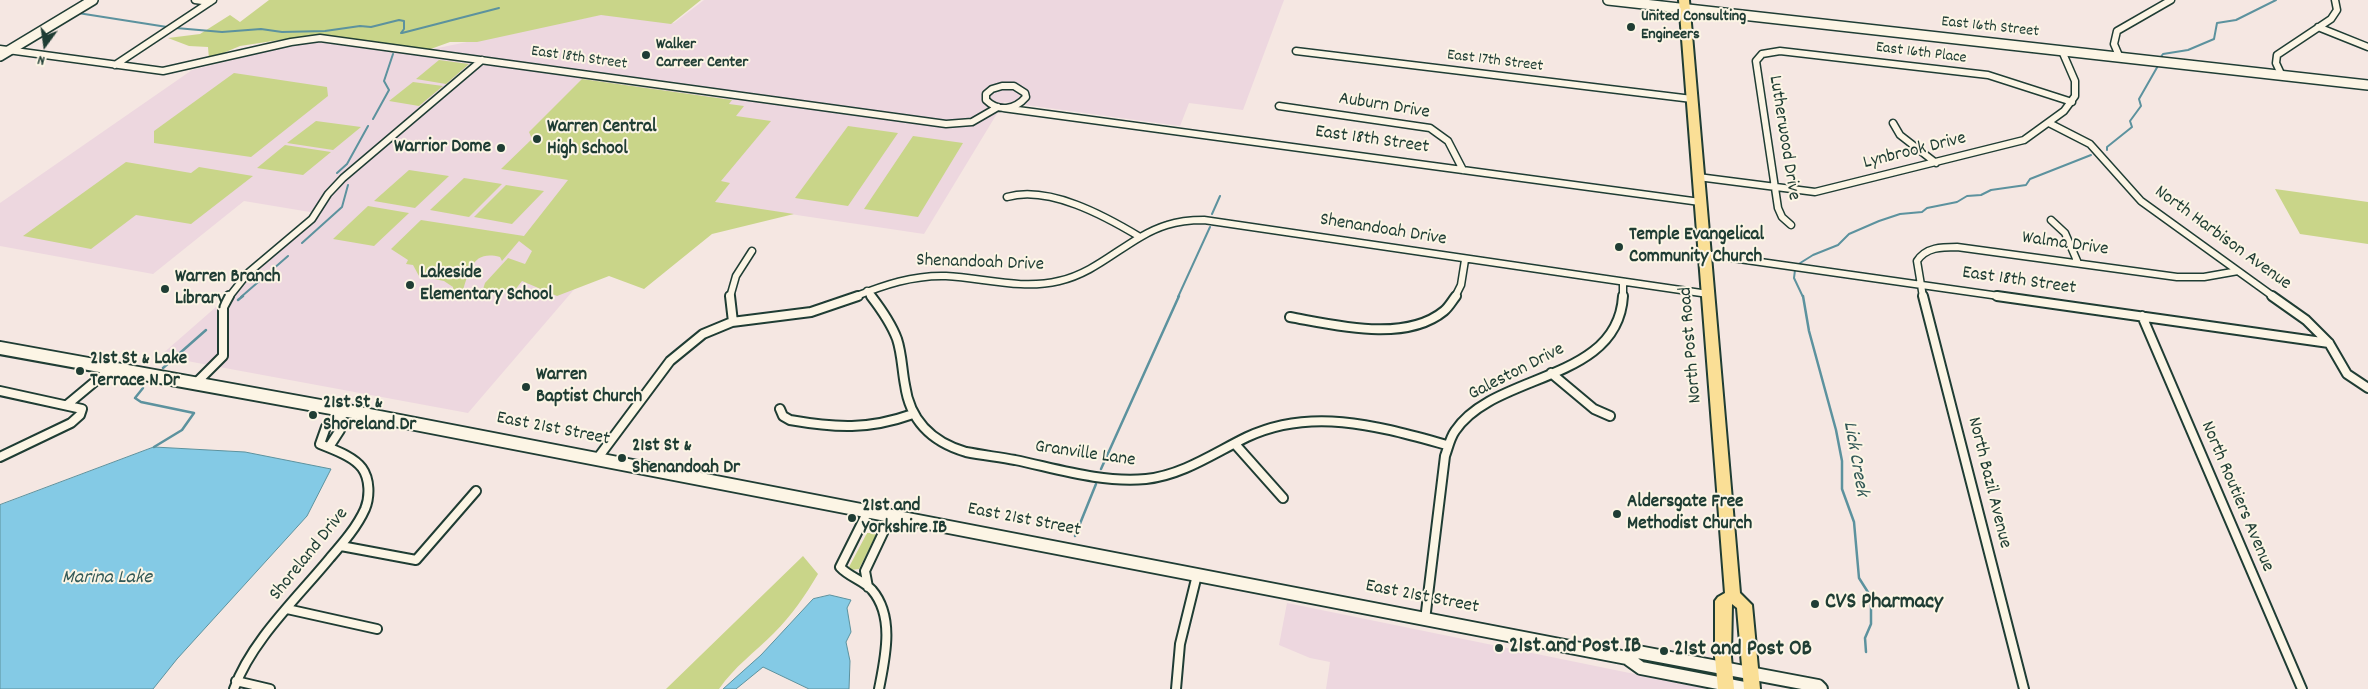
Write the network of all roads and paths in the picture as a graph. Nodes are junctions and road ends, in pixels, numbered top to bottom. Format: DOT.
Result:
graph roads {
  1 [pos="93,0"];
  2 [pos="195,0"];
  3 [pos="1608,0"];
  4 [pos="2158,0"];
  5 [pos="2335,0"];
  6 [pos="212,1"];
  7 [pos="2168,1"];
  8 [pos="1684,4"];
  9 [pos="2318,27"];
  10 [pos="2368,47"];
  11 [pos="4,50"];
  12 [pos="1296,51"];
  13 [pos="2062,51"];
  14 [pos="1762,54"];
  15 [pos="0,56"];
  16 [pos="2120,58"];
  17 [pos="482,60"];
  18 [pos="115,65"];
  19 [pos="2282,76"];
  20 [pos="2368,85"];
  21 [pos="1024,99"];
  22 [pos="1692,99"];
  23 [pos="986,100"];
  24 [pos="2072,102"];
  25 [pos="1279,106"];
  26 [pos="1000,108"];
  27 [pos="1039,112"];
  28 [pos="981,116"];
  29 [pos="1893,123"];
  30 [pos="2049,123"];
  31 [pos="1936,163"];
  32 [pos="1464,170"];
  33 [pos="1698,177"];
  34 [pos="1776,188"];
  35 [pos="1007,197"];
  36 [pos="1700,202"];
  37 [pos="2051,220"];
  38 [pos="1790,225"];
  39 [pos="1140,237"];
  40 [pos="752,251"];
  41 [pos="1704,254"];
  42 [pos="1465,260"];
  43 [pos="2078,264"];
  44 [pos="2238,271"];
  45 [pos="1623,282"];
  46 [pos="1920,285"];
  47 [pos="867,291"];
  48 [pos="1708,294"];
  49 [pos="2142,316"];
  50 [pos="1290,317"];
  51 [pos="733,322"];
  52 [pos="2329,343"];
  53 [pos="0,348"];
  54 [pos="110,369"];
  55 [pos="1552,373"];
  56 [pos="196,383"];
  57 [pos="2368,388"];
  58 [pos="0,391"];
  59 [pos="68,404"];
  60 [pos="780,409"];
  61 [pos="345,414"];
  62 [pos="913,414"];
  63 [pos="1610,416"];
  64 [pos="1235,444"];
  65 [pos="1447,445"];
  66 [pos="329,447"];
  67 [pos="0,457"];
  68 [pos="597,459"];
  69 [pos="476,491"];
  70 [pos="1283,498"];
  71 [pos="868,511"];
  72 [pos="892,516"];
  73 [pos="341,546"];
  74 [pos="1197,575"];
  75 [pos="868,587"];
  76 [pos="1733,596"];
  77 [pos="287,609"];
  78 [pos="1425,620"];
  79 [pos="377,629"];
  80 [pos="1750,673"];
  81 [pos="1725,681"];
  82 [pos="235,685"];
  83 [pos="270,689"];
  84 [pos="879,689"];
  85 [pos="1176,689"];
  86 [pos="1750,689"];
  87 [pos="1821,689"];
  88 [pos="2024,689"];
  89 [pos="2302,689"];
  1 -- 11 [label="main road"];
  2 -- 6 [label="street"];
  3 -- 8 [label="main road, East 16th Street"];
  4 -- 7 [label="street"];
  5 -- 9 [label="street"];
  6 -- 18 [label="street"];
  7 -- 16 [label="street"];
  8 -- 13 [label="main road, East 16th Street"];
  8 -- 22 [label="main road, North Post Road"];
  9 -- 10 [label="street"];
  9 -- 19 [label="street"];
  11 -- 15 [label="main road"];
  11 -- 18 [label="street, East 18th Street"];
  12 -- 22 [label="street, East 17th Street"];
  13 -- 16 [label="main road, East 16th Street"];
  13 -- 24 [label="street"];
  14 -- 24 [label="street, East 16th Place"];
  14 -- 34 [label="street, Lutherwood Drive"];
  16 -- 19 [label="main road, East 16th Street"];
  17 -- 18 [label="street, East 18th Street"];
  17 -- 28 [label="street, East 18th Street"];
  17 -- 56 [label="street"];
  19 -- 20 [label="main road, East 16th Street"];
  21 -- 23 [label="street"];
  21 -- 26 [label="street, East 18th Street"];
  21 -- 27 [label="street"];
  22 -- 33 [label="main road, North Post Road"];
  23 -- 26 [label="street"];
  23 -- 28 [label="street"];
  24 -- 30 [label="street, Lynbrook Drive"];
  25 -- 32 [label="street, Auburn Drive"];
  26 -- 27 [label="street, East 18th Street"];
  26 -- 28 [label="street, East 18th Street"];
  27 -- 32 [label="street, East 18th Street"];
  29 -- 31 [label="street"];
  30 -- 31 [label="street, Lynbrook Drive"];
  30 -- 44 [label="street, North Harbison Avenue"];
  31 -- 34 [label="street, Lynbrook Drive"];
  32 -- 36 [label="street, East 18th Street"];
  33 -- 34 [label="street, Lynbrook Drive"];
  33 -- 36 [label="main road, North Post Road"];
  34 -- 38 [label="street, Lutherwood Drive"];
  35 -- 39 [label="street"];
  36 -- 41 [label="main road, North Post Road"];
  37 -- 43 [label="street"];
  39 -- 42 [label="street, Shenandoah Drive"];
  39 -- 47 [label="street, Shenandoah Drive"];
  40 -- 51 [label="street"];
  41 -- 46 [label="street, East 18th Street"];
  41 -- 48 [label="main road, North Post Road"];
  42 -- 45 [label="street, Shenandoah Drive"];
  42 -- 50 [label="street"];
  43 -- 44 [label="street, Walma Drive"];
  43 -- 46 [label="street, Walma Drive"];
  44 -- 52 [label="street, North Harbison Avenue"];
  45 -- 48 [label="street, Shenandoah Drive"];
  45 -- 55 [label="street, Galeston Drive"];
  46 -- 49 [label="street, East 18th Street"];
  46 -- 88 [label="street, North Bazil Avenue"];
  47 -- 51 [label="street, Shenandoah Drive"];
  47 -- 62 [label="street, Granville Lane"];
  48 -- 76 [label="main road, North Post Road"];
  49 -- 52 [label="street, East 18th Street"];
  49 -- 89 [label="street, North Routiers Avenue"];
  51 -- 68 [label="street, Shenandoah Drive"];
  52 -- 57 [label="street, North Harbison Avenue"];
  53 -- 54 [label="main road, East 21st Street"];
  54 -- 56 [label="main road, East 21st Street"];
  54 -- 59 [label="street"];
  55 -- 63 [label="street"];
  55 -- 65 [label="street, Galeston Drive"];
  56 -- 61 [label="main road, East 21st Street"];
  58 -- 59 [label="street"];
  59 -- 67 [label="street"];
  60 -- 62 [label="street"];
  61 -- 66 [label="street"];
  61 -- 66 [label="street"];
  61 -- 68 [label="main road, East 21st Street"];
  62 -- 64 [label="street, Granville Lane"];
  64 -- 65 [label="street, Granville Lane"];
  64 -- 70 [label="street"];
  65 -- 78 [label="street, Galeston Drive"];
  66 -- 73 [label="street, Shoreland Drive"];
  68 -- 71 [label="main road, East 21st Street"];
  69 -- 73 [label="street"];
  71 -- 72 [label="main road, East 21st Street"];
  71 -- 75 [label="street"];
  72 -- 74 [label="main road, East 21st Street"];
  72 -- 75 [label="street"];
  73 -- 77 [label="street, Shoreland Drive"];
  74 -- 78 [label="main road, East 21st Street"];
  74 -- 85 [label="street"];
  75 -- 84 [label="street"];
  76 -- 80 [label="main road, North Post Road"];
  76 -- 81 [label="main road"];
  77 -- 79 [label="street"];
  77 -- 82 [label="street, Shoreland Drive"];
  78 -- 81 [label="main road, East 21st Street"];
  80 -- 81 [label="main road, East 21st Street"];
  80 -- 86 [label="main road, North Post Road"];
  80 -- 87 [label="main road, East 21st Street"];
  81 -- 86 [label="main road, East 21st Street"];
  82 -- 83 [label="street"];
}
